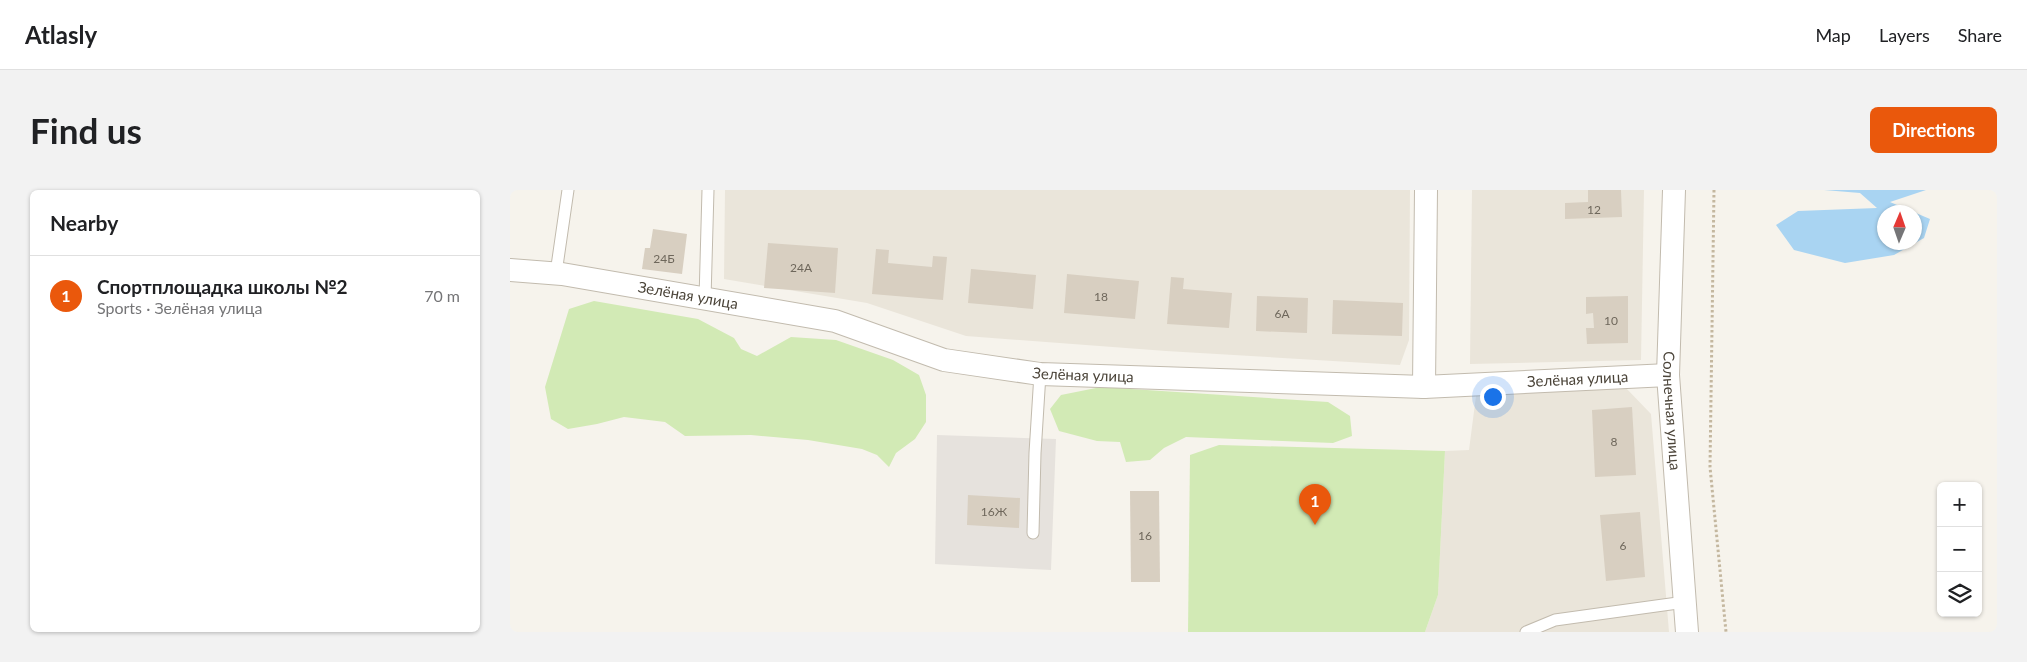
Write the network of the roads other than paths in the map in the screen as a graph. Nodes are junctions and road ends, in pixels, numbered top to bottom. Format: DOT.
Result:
graph roads {
  1 [pos="568,190"];
  2 [pos="708,190"];
  3 [pos="1426,190"];
  4 [pos="1674,190"];
  5 [pos="510,270"];
  6 [pos="556,273"];
  7 [pos="705,299"];
  8 [pos="1040,374"];
  9 [pos="1668,375"];
  10 [pos="1424,387"];
  11 [pos="1033,533"];
  12 [pos="1685,602"];
  13 [pos="1526,632"];
  14 [pos="1687,632"];
  1 -- 6 [label="lane"];
  2 -- 7 [label="lane"];
  3 -- 10 [label="street"];
  4 -- 9 [label="street, Солнечная улица"];
  5 -- 6 [label="street, Зелёная улица"];
  6 -- 7 [label="street, Зелёная улица"];
  7 -- 8 [label="street, Зелёная улица"];
  8 -- 10 [label="street, Зелёная улица"];
  8 -- 11 [label="lane"];
  9 -- 10 [label="street, Зелёная улица"];
  9 -- 12 [label="street, Солнечная улица"];
  12 -- 13 [label="lane"];
  12 -- 14 [label="street, Солнечная улица"];
}
